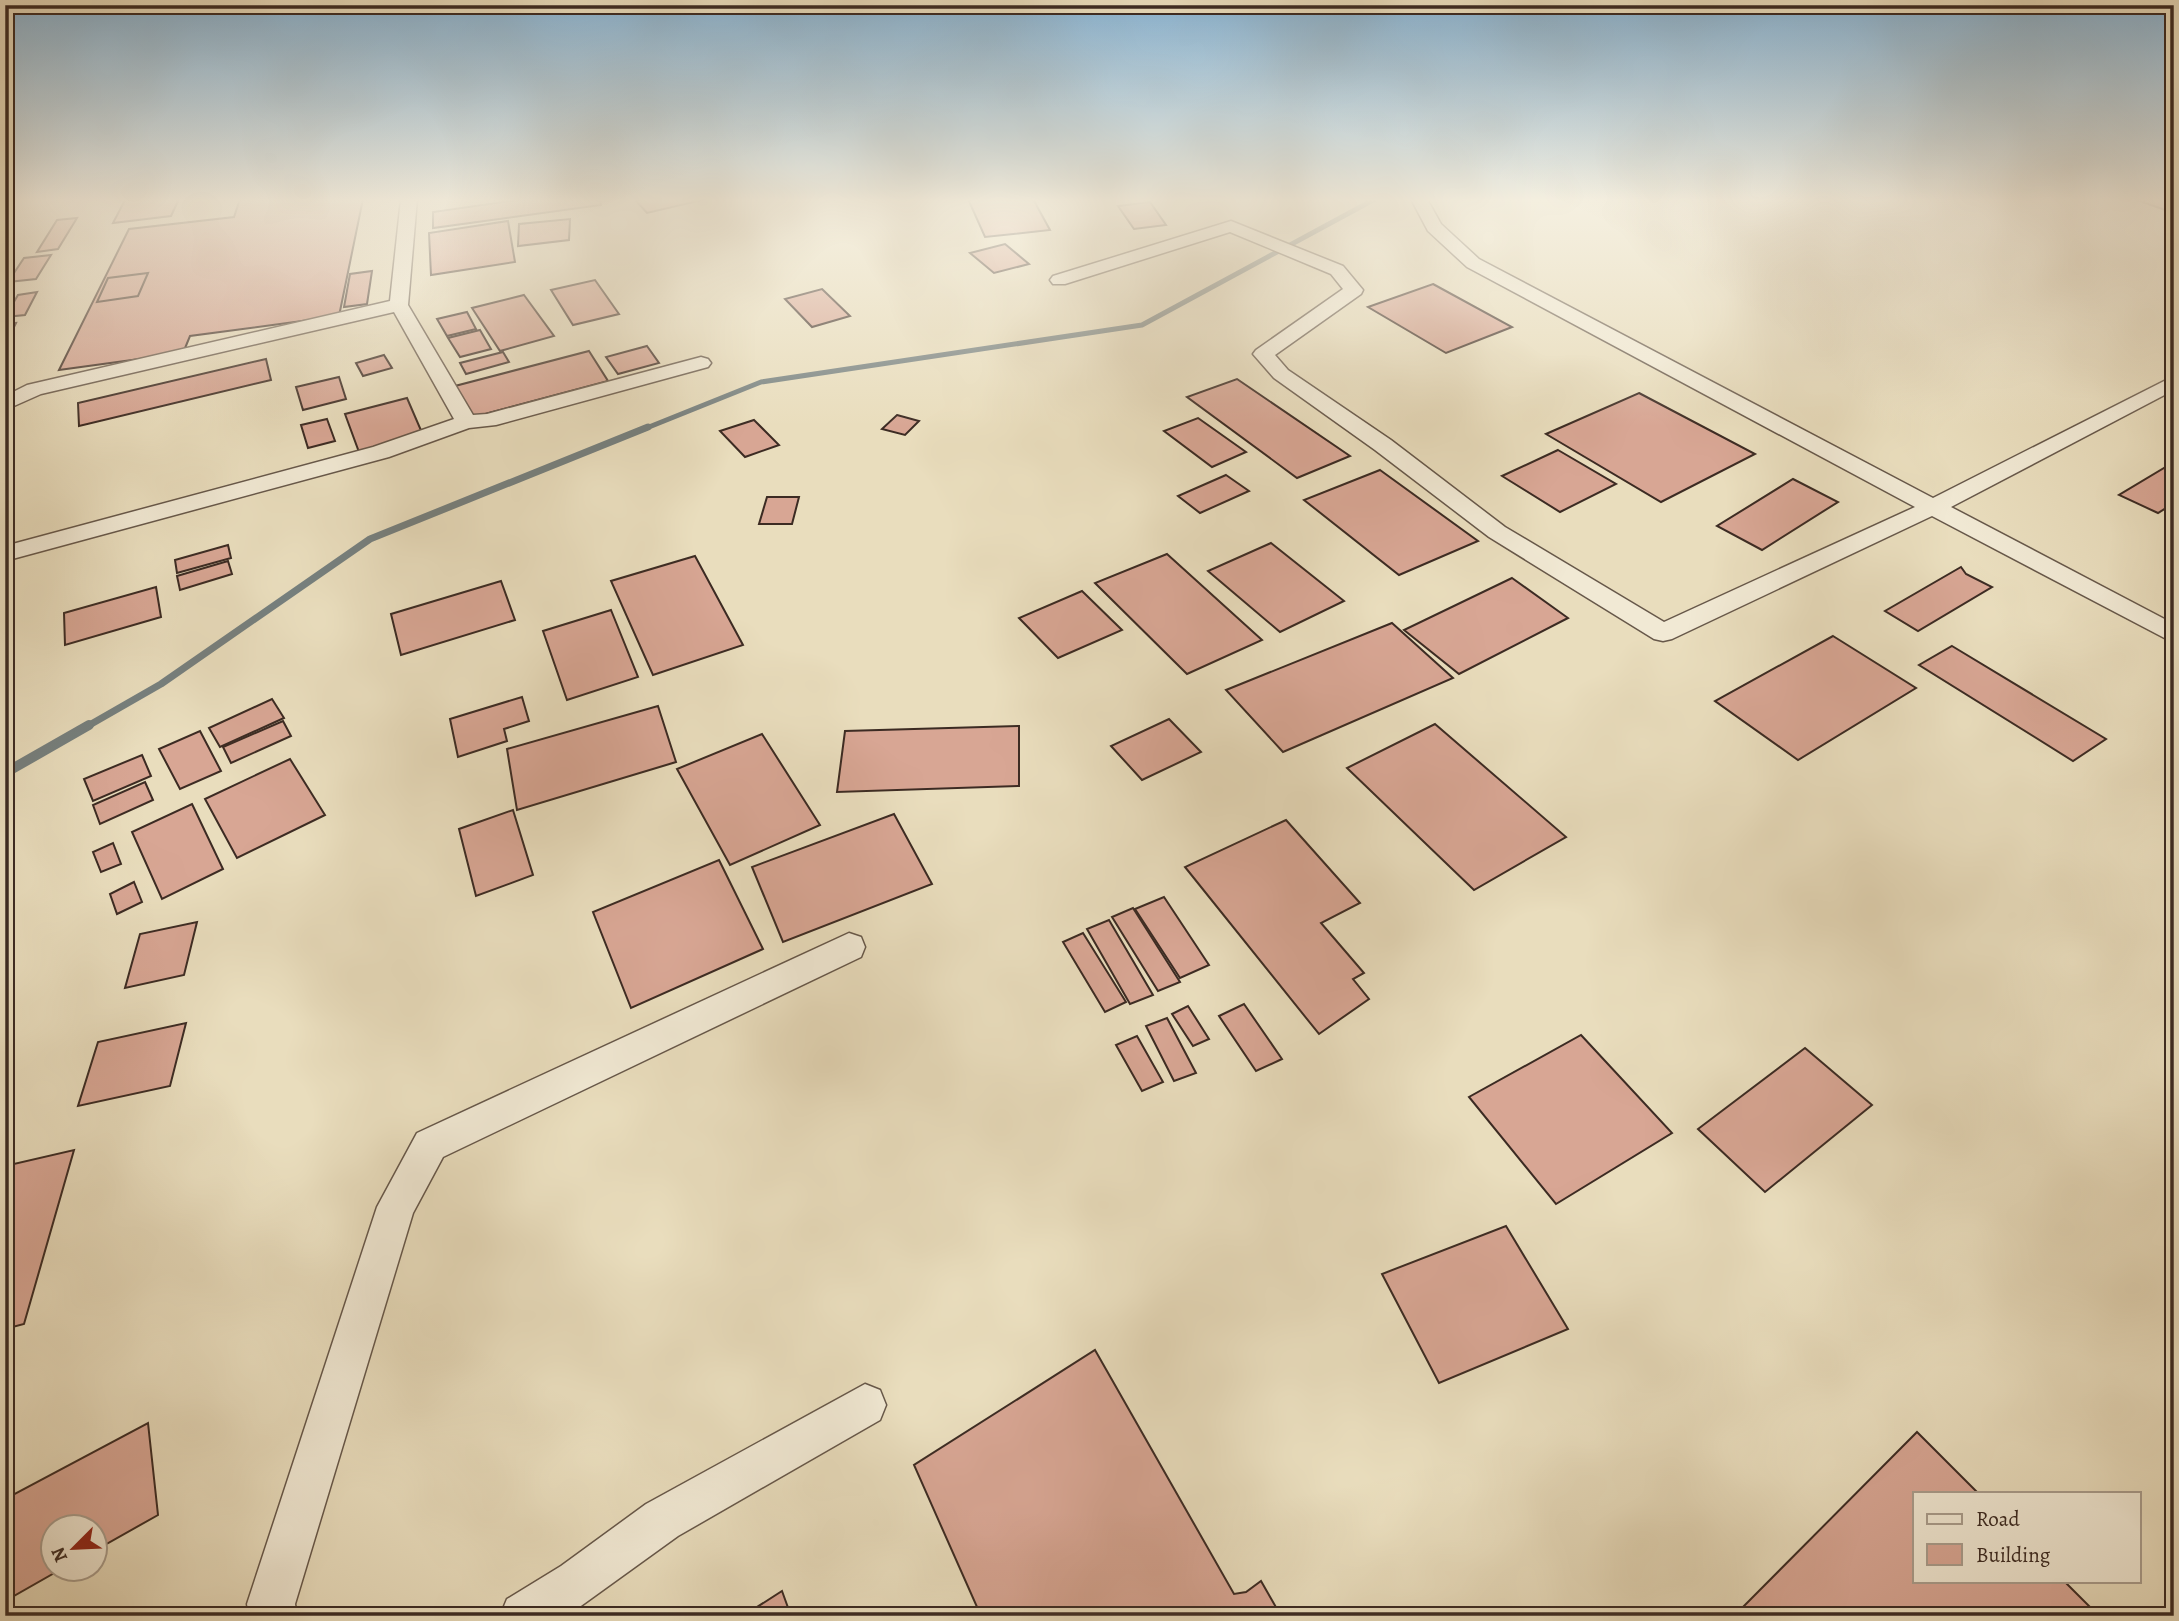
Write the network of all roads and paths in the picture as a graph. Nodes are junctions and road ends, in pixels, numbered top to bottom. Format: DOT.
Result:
graph roads {
  1 [pos="402,275"];
  2 [pos="1076,275"];
  3 [pos="1341,275"];
  4 [pos="1495,275"];
  5 [pos="1059,280"];
  6 [pos="399,305"];
  7 [pos="701,363"];
  8 [pos="2174,382"];
  9 [pos="5,404"];
  10 [pos="466,422"];
  11 [pos="1933,507"];
  12 [pos="5,554"];
  13 [pos="2174,635"];
  14 [pos="849,947"];
  15 [pos="865,1405"];
  16 [pos="273,1616"];
  17 [pos="524,1616"];
  1 -- 6 [label="street"];
  2 -- 5 [label="street"];
  3 -- 11 [label="street"];
  4 -- 11 [label="street"];
  6 -- 9 [label="street"];
  6 -- 10 [label="street"];
  7 -- 10 [label="street"];
  8 -- 11 [label="street"];
  10 -- 12 [label="street"];
  11 -- 13 [label="street"];
  14 -- 16 [label="street"];
  15 -- 17 [label="street"];
}
